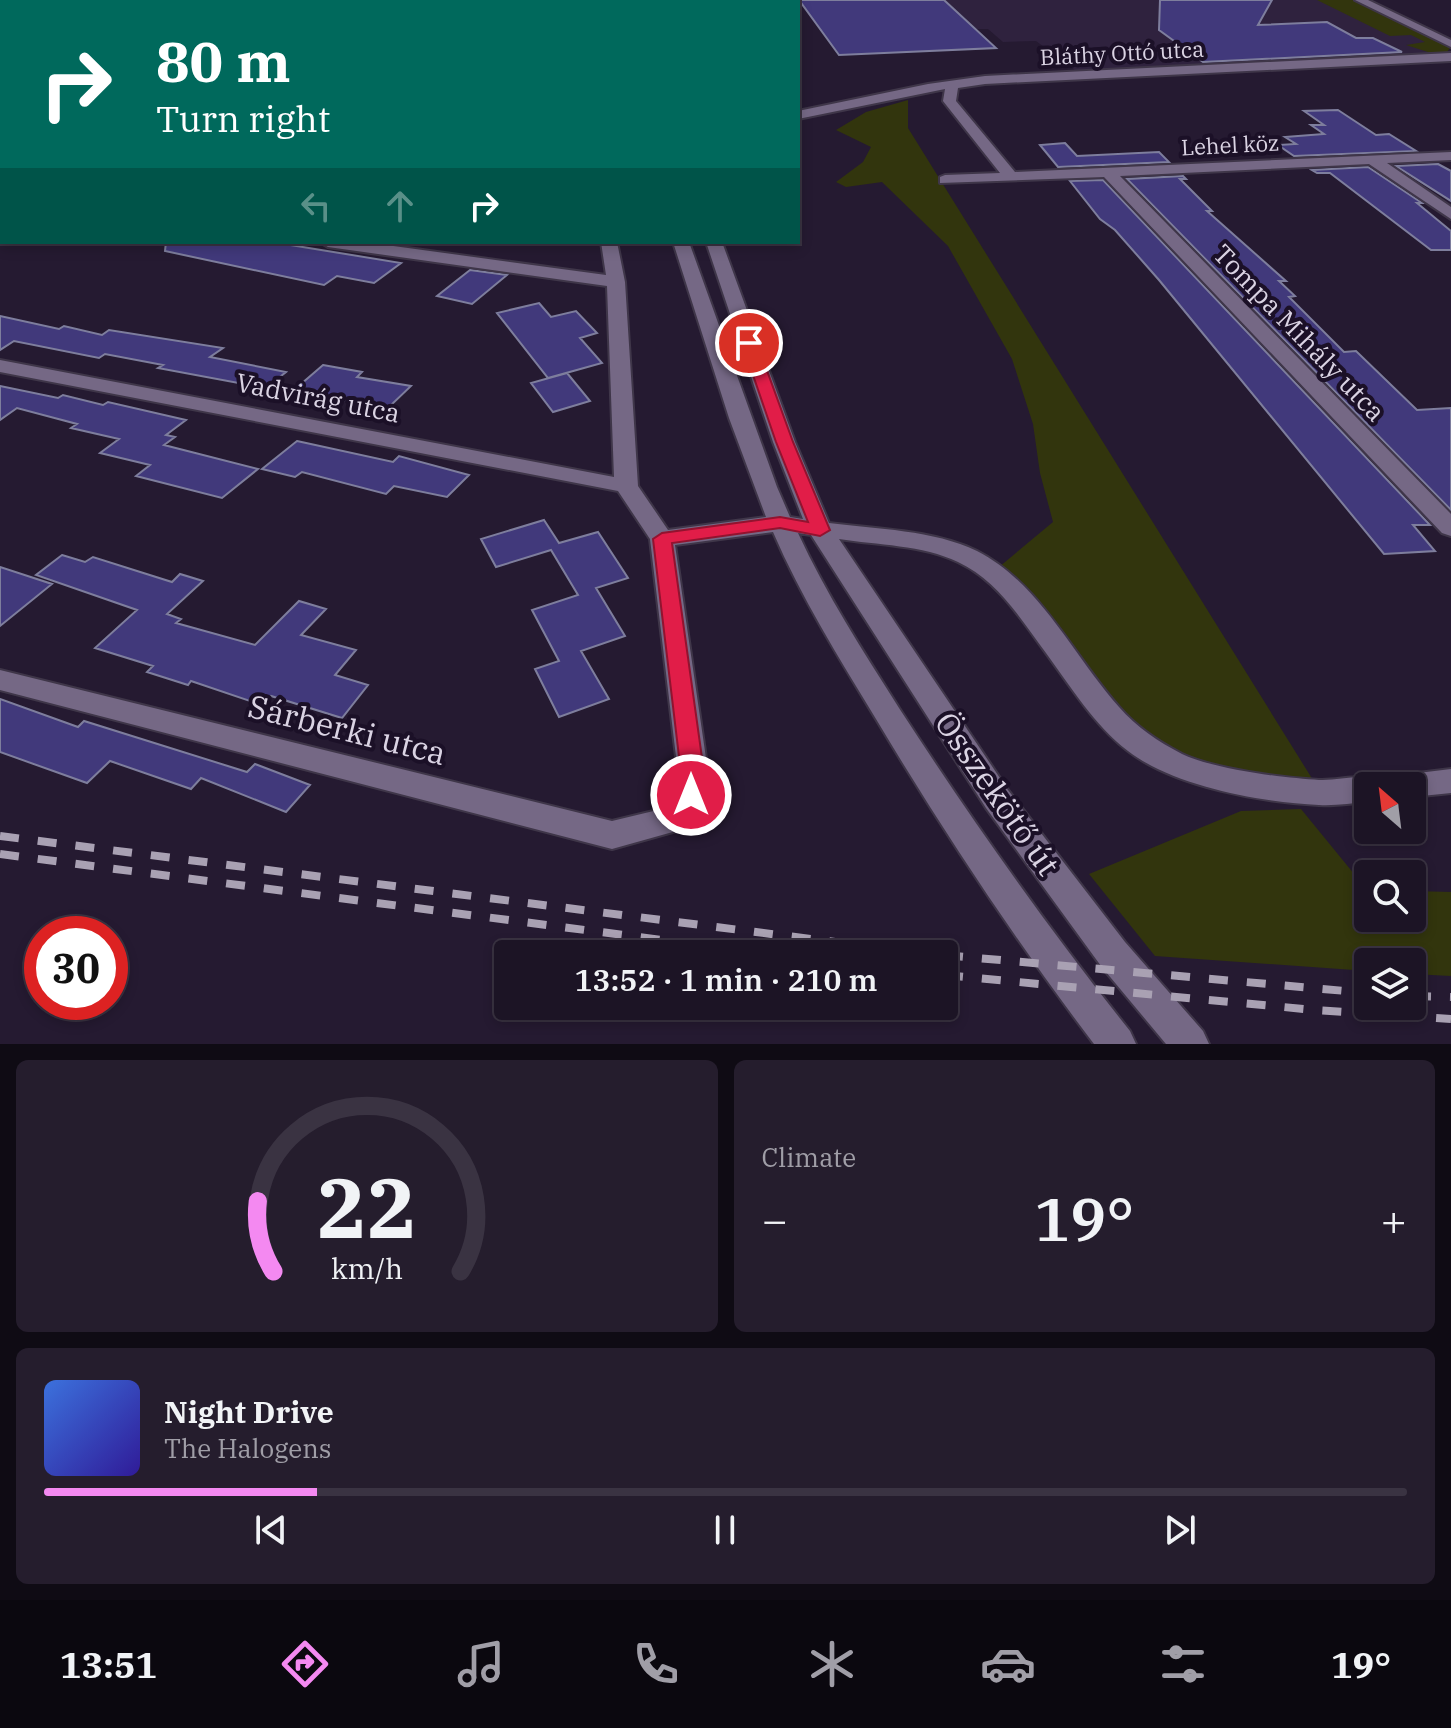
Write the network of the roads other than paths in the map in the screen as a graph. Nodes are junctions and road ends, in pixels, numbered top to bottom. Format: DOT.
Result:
graph roads {
  1 [pos="1360,0"];
  2 [pos="1451,44"];
  3 [pos="1451,57"];
  4 [pos="952,84"];
  5 [pos="800,115"];
  6 [pos="1451,156"];
  7 [pos="1372,160"];
  8 [pos="1109,173"];
  9 [pos="1011,177"];
  10 [pos="945,180"];
  11 [pos="1451,214"];
  12 [pos="342,244"];
  13 [pos="609,244"];
  14 [pos="682,244"];
  15 [pos="715,244"];
  16 [pos="616,282"];
  17 [pos="0,366"];
  18 [pos="626,486"];
  19 [pos="780,523"];
  20 [pos="1451,528"];
  21 [pos="820,530"];
  22 [pos="662,539"];
  23 [pos="0,680"];
  24 [pos="1451,781"];
  25 [pos="1426,783"];
  26 [pos="1354,790"];
  27 [pos="1117,1044"];
  28 [pos="1190,1044"];
  1 -- 2 [label="street"];
  3 -- 4 [label="street, Bláthy Ottó utca"];
  4 -- 5 [label="street, Bláthy Ottó utca"];
  4 -- 9 [label="street"];
  6 -- 7 [label="street, Lehel köz"];
  7 -- 8 [label="street, Lehel köz"];
  7 -- 11 [label="street"];
  8 -- 9 [label="street, Lehel köz"];
  8 -- 20 [label="street, Tompa Mihály utca"];
  9 -- 10 [label="street, Lehel köz"];
  12 -- 16 [label="street"];
  13 -- 16 [label="street"];
  14 -- 19 [label="street, Összekötő út"];
  15 -- 21 [label="street, Összekötő út"];
  16 -- 18 [label="street"];
  17 -- 18 [label="street, Vadvirág utca"];
  18 -- 22 [label="street"];
  19 -- 21 [label="street"];
  19 -- 22 [label="street"];
  19 -- 27 [label="street, Összekötő út"];
  21 -- 26 [label="street"];
  21 -- 28 [label="street, Összekötő út"];
  22 -- 23 [label="street, Sárberki utca"];
  24 -- 25 [label="street"];
}
